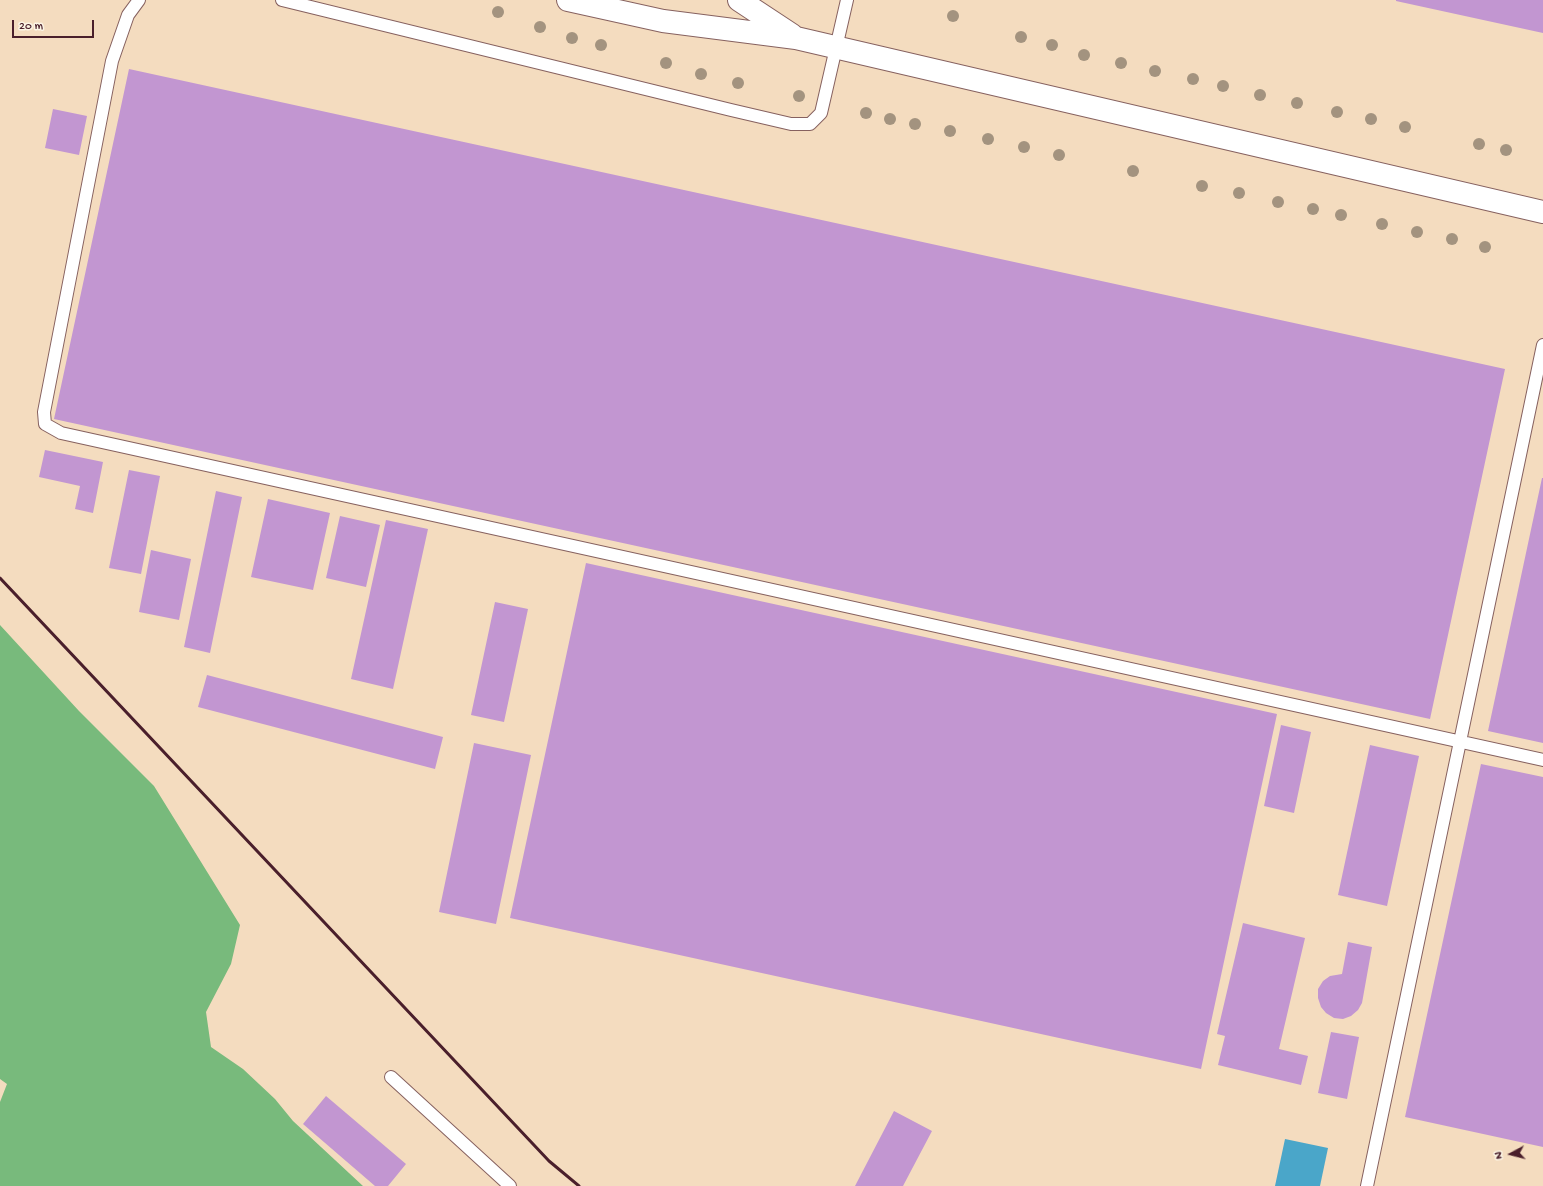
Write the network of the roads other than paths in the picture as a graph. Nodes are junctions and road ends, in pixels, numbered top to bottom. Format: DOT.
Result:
graph roads {
  1 [pos="139,0"];
  2 [pos="282,0"];
  3 [pos="568,0"];
  4 [pos="739,0"];
  5 [pos="847,0"];
  6 [pos="796,38"];
  7 [pos="837,48"];
  8 [pos="1543,212"];
  9 [pos="1543,345"];
  10 [pos="1460,742"];
  11 [pos="1543,760"];
  12 [pos="391,1078"];
  13 [pos="510,1186"];
  14 [pos="1367,1186"];
  1 -- 10 [label="lane"];
  2 -- 7 [label="lane"];
  3 -- 6 [label="main road"];
  4 -- 6 [label="main road"];
  5 -- 7 [label="lane"];
  6 -- 7 [label="main road"];
  7 -- 8 [label="main road"];
  9 -- 10 [label="lane"];
  10 -- 11 [label="lane"];
  10 -- 14 [label="lane"];
  12 -- 13 [label="lane"];
}
